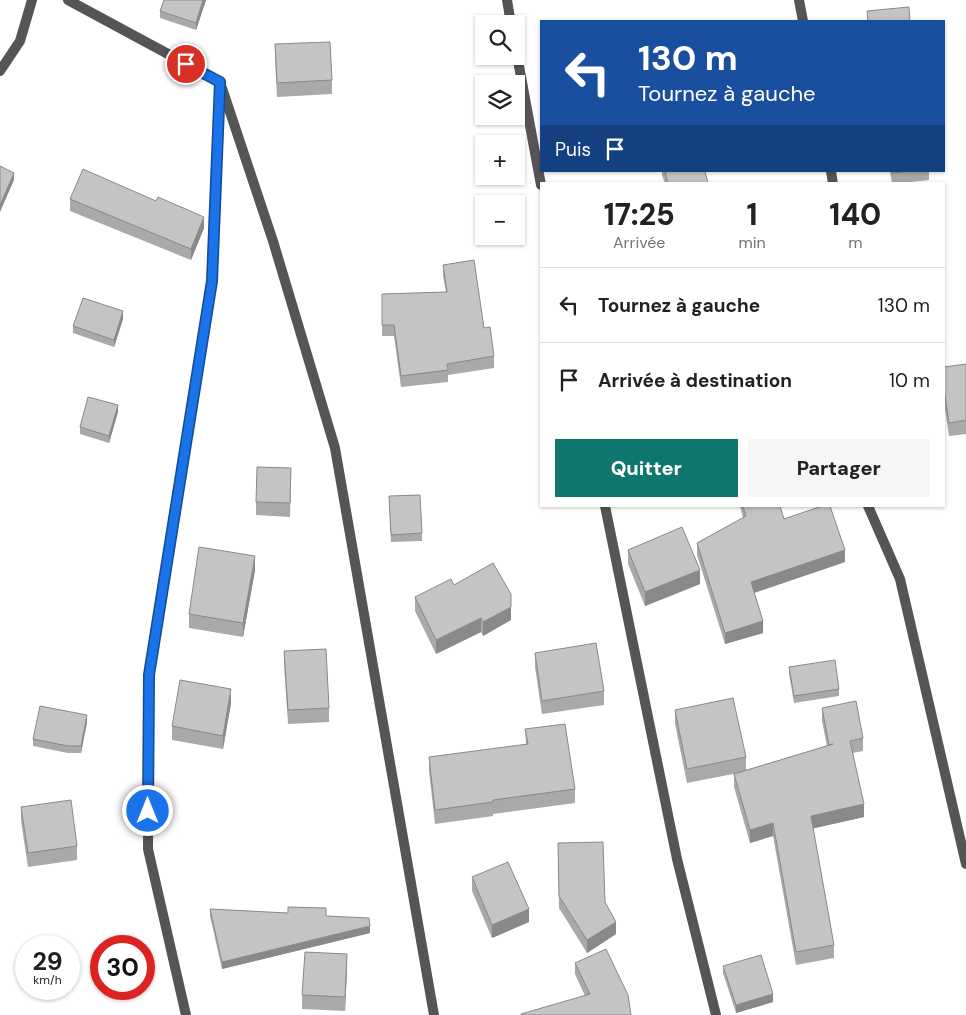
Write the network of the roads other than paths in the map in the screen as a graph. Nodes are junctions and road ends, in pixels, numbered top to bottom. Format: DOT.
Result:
graph roads {
  1 [pos="32,0"];
  2 [pos="68,0"];
  3 [pos="507,0"];
  4 [pos="799,0"];
  5 [pos="510,15"];
  6 [pos="803,20"];
  7 [pos="519,65"];
  8 [pos="0,71"];
  9 [pos="220,82"];
  10 [pos="540,182"];
  11 [pos="605,507"];
  12 [pos="868,507"];
  13 [pos="966,864"];
  14 [pos="186,1015"];
  15 [pos="434,1015"];
  16 [pos="716,1015"];
  1 -- 8 [label="street"];
  2 -- 9 [label="street"];
  3 -- 5 [label="street"];
  4 -- 6 [label="street"];
  7 -- 10 [label="street"];
  9 -- 14 [label="street"];
  9 -- 15 [label="street"];
  11 -- 16 [label="street"];
  12 -- 13 [label="street"];
}
